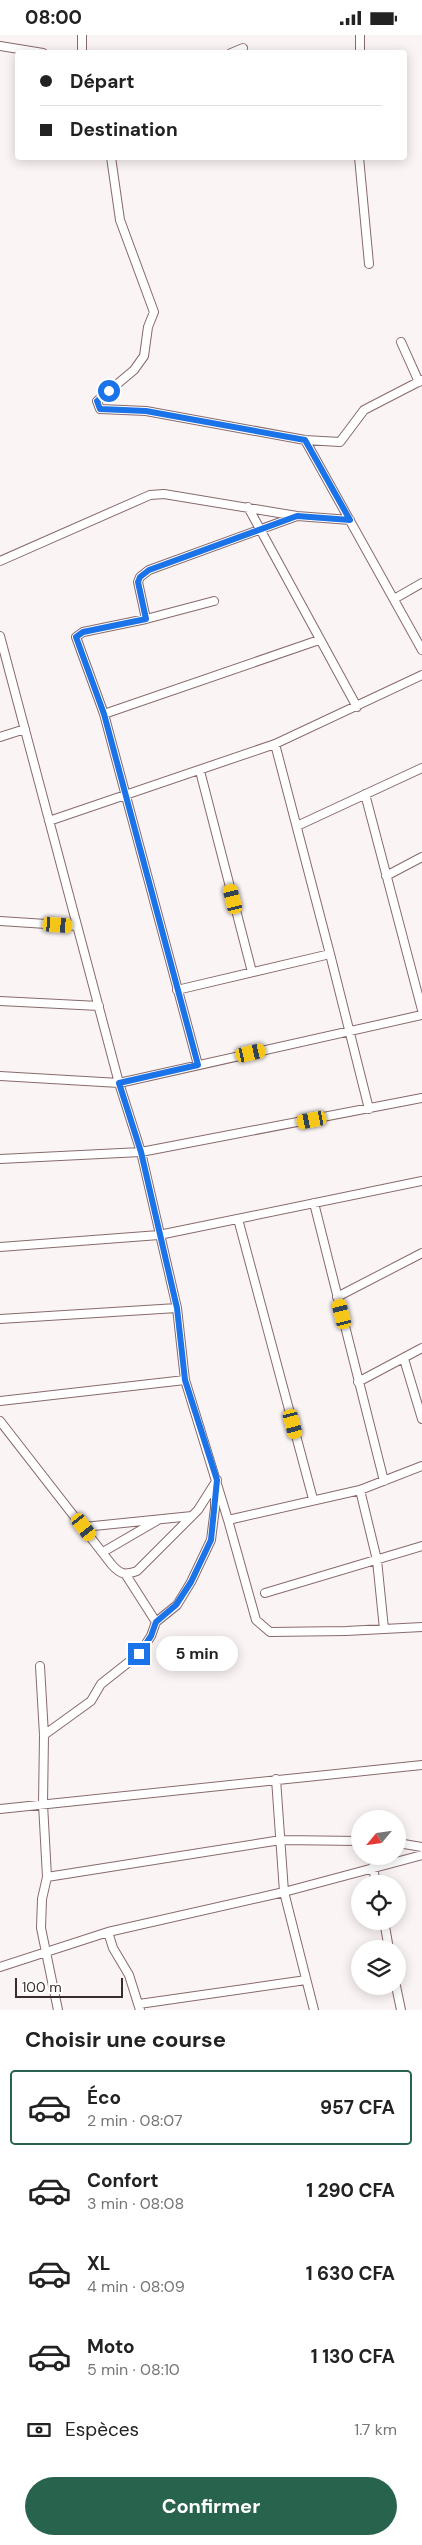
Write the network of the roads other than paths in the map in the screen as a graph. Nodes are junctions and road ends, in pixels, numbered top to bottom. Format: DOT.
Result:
graph roads {
  1 [pos="82,35"];
  2 [pos="360,35"];
  3 [pos="0,47"];
  4 [pos="243,48"];
  5 [pos="22,50"];
  6 [pos="82,50"];
  7 [pos="238,50"];
  8 [pos="360,50"];
  9 [pos="111,160"];
  10 [pos="359,160"];
  11 [pos="369,264"];
  12 [pos="401,342"];
  13 [pos="420,381"];
  14 [pos="305,440"];
  15 [pos="248,507"];
  16 [pos="297,516"];
  17 [pos="350,520"];
  18 [pos="259,531"];
  19 [pos="0,561"];
  20 [pos="422,583"];
  21 [pos="394,599"];
  22 [pos="214,601"];
  23 [pos="146,619"];
  24 [pos="0,636"];
  25 [pos="319,640"];
  26 [pos="422,649"];
  27 [pos="422,675"];
  28 [pos="357,707"];
  29 [pos="104,714"];
  30 [pos="25,729"];
  31 [pos="0,737"];
  32 [pos="275,744"];
  33 [pos="422,768"];
  34 [pos="200,771"];
  35 [pos="365,794"];
  36 [pos="125,795"];
  37 [pos="49,821"];
  38 [pos="297,827"];
  39 [pos="422,857"];
  40 [pos="386,876"];
  41 [pos="0,921"];
  42 [pos="77,926"];
  43 [pos="330,954"];
  44 [pos="252,972"];
  45 [pos="177,990"];
  46 [pos="0,1001"];
  47 [pos="99,1006"];
  48 [pos="422,1010"];
  49 [pos="422,1015"];
  50 [pos="350,1031"];
  51 [pos="198,1065"];
  52 [pos="0,1076"];
  53 [pos="119,1083"];
  54 [pos="422,1099"];
  55 [pos="369,1109"];
  56 [pos="141,1152"];
  57 [pos="0,1159"];
  58 [pos="422,1181"];
  59 [pos="314,1203"];
  60 [pos="238,1219"];
  61 [pos="159,1235"];
  62 [pos="0,1247"];
  63 [pos="422,1253"];
  64 [pos="337,1297"];
  65 [pos="177,1308"];
  66 [pos="0,1319"];
  67 [pos="422,1348"];
  68 [pos="404,1359"];
  69 [pos="185,1380"];
  70 [pos="358,1382"];
  71 [pos="0,1401"];
  72 [pos="422,1419"];
  73 [pos="0,1421"];
  74 [pos="422,1466"];
  75 [pos="384,1481"];
  76 [pos="216,1484"];
  77 [pos="360,1490"];
  78 [pos="313,1499"];
  79 [pos="224,1507"];
  80 [pos="215,1508"];
  81 [pos="195,1513"];
  82 [pos="160,1519"];
  83 [pos="228,1520"];
  84 [pos="84,1527"];
  85 [pos="422,1546"];
  86 [pos="102,1552"];
  87 [pos="377,1560"];
  88 [pos="126,1575"];
  89 [pos="265,1593"];
  90 [pos="156,1622"];
  91 [pos="422,1627"];
  92 [pos="384,1629"];
  93 [pos="40,1666"];
  94 [pos="44,1735"];
  95 [pos="422,1765"];
  96 [pos="276,1779"];
  97 [pos="43,1804"];
  98 [pos="0,1809"];
  99 [pos="281,1840"];
  100 [pos="351,1841"];
  101 [pos="406,1844"];
  102 [pos="422,1847"];
  103 [pos="422,1855"];
  104 [pos="373,1867"];
  105 [pos="374,1875"];
  106 [pos="47,1877"];
  107 [pos="284,1892"];
  108 [pos="108,1932"];
  109 [pos="45,1952"];
  110 [pos="0,1967"];
  111 [pos="306,1980"];
  112 [pos="398,1995"];
  113 [pos="140,2007"];
  114 [pos="58,2010"];
  115 [pos="314,2010"];
  116 [pos="401,2010"];
  1 -- 6 [label="street"];
  2 -- 8 [label="street"];
  3 -- 5 [label="street"];
  4 -- 7 [label="street"];
  9 -- 14 [label="street"];
  10 -- 11 [label="street"];
  12 -- 13 [label="street"];
  13 -- 14 [label="street"];
  14 -- 17 [label="street"];
  15 -- 16 [label="street"];
  15 -- 18 [label="street"];
  15 -- 19 [label="street"];
  16 -- 17 [label="street"];
  16 -- 18 [label="street"];
  17 -- 21 [label="street"];
  18 -- 23 [label="street"];
  18 -- 25 [label="street"];
  20 -- 21 [label="street"];
  21 -- 26 [label="street"];
  22 -- 23 [label="street"];
  23 -- 29 [label="street"];
  24 -- 30 [label="street"];
  25 -- 28 [label="street"];
  25 -- 29 [label="street"];
  27 -- 28 [label="street"];
  28 -- 32 [label="street"];
  29 -- 36 [label="street"];
  30 -- 31 [label="street"];
  30 -- 37 [label="street"];
  32 -- 34 [label="street"];
  32 -- 38 [label="street"];
  33 -- 35 [label="street"];
  34 -- 36 [label="street"];
  34 -- 44 [label="street"];
  35 -- 38 [label="street"];
  35 -- 40 [label="street"];
  36 -- 37 [label="street"];
  36 -- 45 [label="street"];
  37 -- 42 [label="street"];
  38 -- 43 [label="street"];
  39 -- 40 [label="street"];
  40 -- 48 [label="street"];
  41 -- 42 [label="street"];
  42 -- 47 [label="street"];
  43 -- 44 [label="street"];
  43 -- 50 [label="street"];
  44 -- 45 [label="street"];
  45 -- 51 [label="street"];
  46 -- 47 [label="street"];
  47 -- 53 [label="street"];
  49 -- 50 [label="street"];
  50 -- 51 [label="street"];
  50 -- 55 [label="street"];
  51 -- 53 [label="street"];
  52 -- 53 [label="street"];
  53 -- 56 [label="street"];
  54 -- 55 [label="street"];
  55 -- 56 [label="street"];
  56 -- 57 [label="street"];
  56 -- 61 [label="street"];
  58 -- 59 [label="street"];
  59 -- 60 [label="street"];
  59 -- 64 [label="street"];
  60 -- 61 [label="street"];
  60 -- 78 [label="street"];
  61 -- 62 [label="street"];
  61 -- 65 [label="street"];
  63 -- 64 [label="street"];
  64 -- 70 [label="street"];
  65 -- 66 [label="street"];
  65 -- 69 [label="street"];
  67 -- 68 [label="street"];
  68 -- 70 [label="street"];
  68 -- 72 [label="street"];
  69 -- 71 [label="street"];
  69 -- 76 [label="street"];
  70 -- 75 [label="street"];
  73 -- 84 [label="street"];
  74 -- 75 [label="street"];
  75 -- 77 [label="street"];
  76 -- 79 [label="street"];
  76 -- 80 [label="street"];
  76 -- 81 [label="street"];
  77 -- 78 [label="street"];
  77 -- 87 [label="street"];
  78 -- 83 [label="street"];
  79 -- 80 [label="street"];
  79 -- 83 [label="street"];
  80 -- 81 [label="street"];
  80 -- 90 [label="street"];
  81 -- 82 [label="street"];
  81 -- 88 [label="street"];
  82 -- 84 [label="street"];
  82 -- 86 [label="street"];
  83 -- 92 [label="street"];
  84 -- 86 [label="street"];
  85 -- 87 [label="street"];
  86 -- 88 [label="street"];
  87 -- 89 [label="street"];
  87 -- 92 [label="street"];
  88 -- 90 [label="street"];
  90 -- 94 [label="street"];
  91 -- 92 [label="street"];
  93 -- 94 [label="street"];
  94 -- 97 [label="street"];
  95 -- 96 [label="street"];
  96 -- 97 [label="street"];
  96 -- 99 [label="street"];
  97 -- 98 [label="street"];
  97 -- 106 [label="street"];
  99 -- 100 [label="street"];
  99 -- 106 [label="street"];
  99 -- 107 [label="street"];
  101 -- 102 [label="street"];
  103 -- 104 [label="street"];
  104 -- 105 [label="street"];
  104 -- 107 [label="street"];
  106 -- 109 [label="street"];
  107 -- 108 [label="street"];
  107 -- 111 [label="street"];
  108 -- 109 [label="street"];
  108 -- 113 [label="street"];
  109 -- 110 [label="street"];
  109 -- 114 [label="street"];
  111 -- 113 [label="street"];
  111 -- 115 [label="street"];
  112 -- 116 [label="street"];
}
